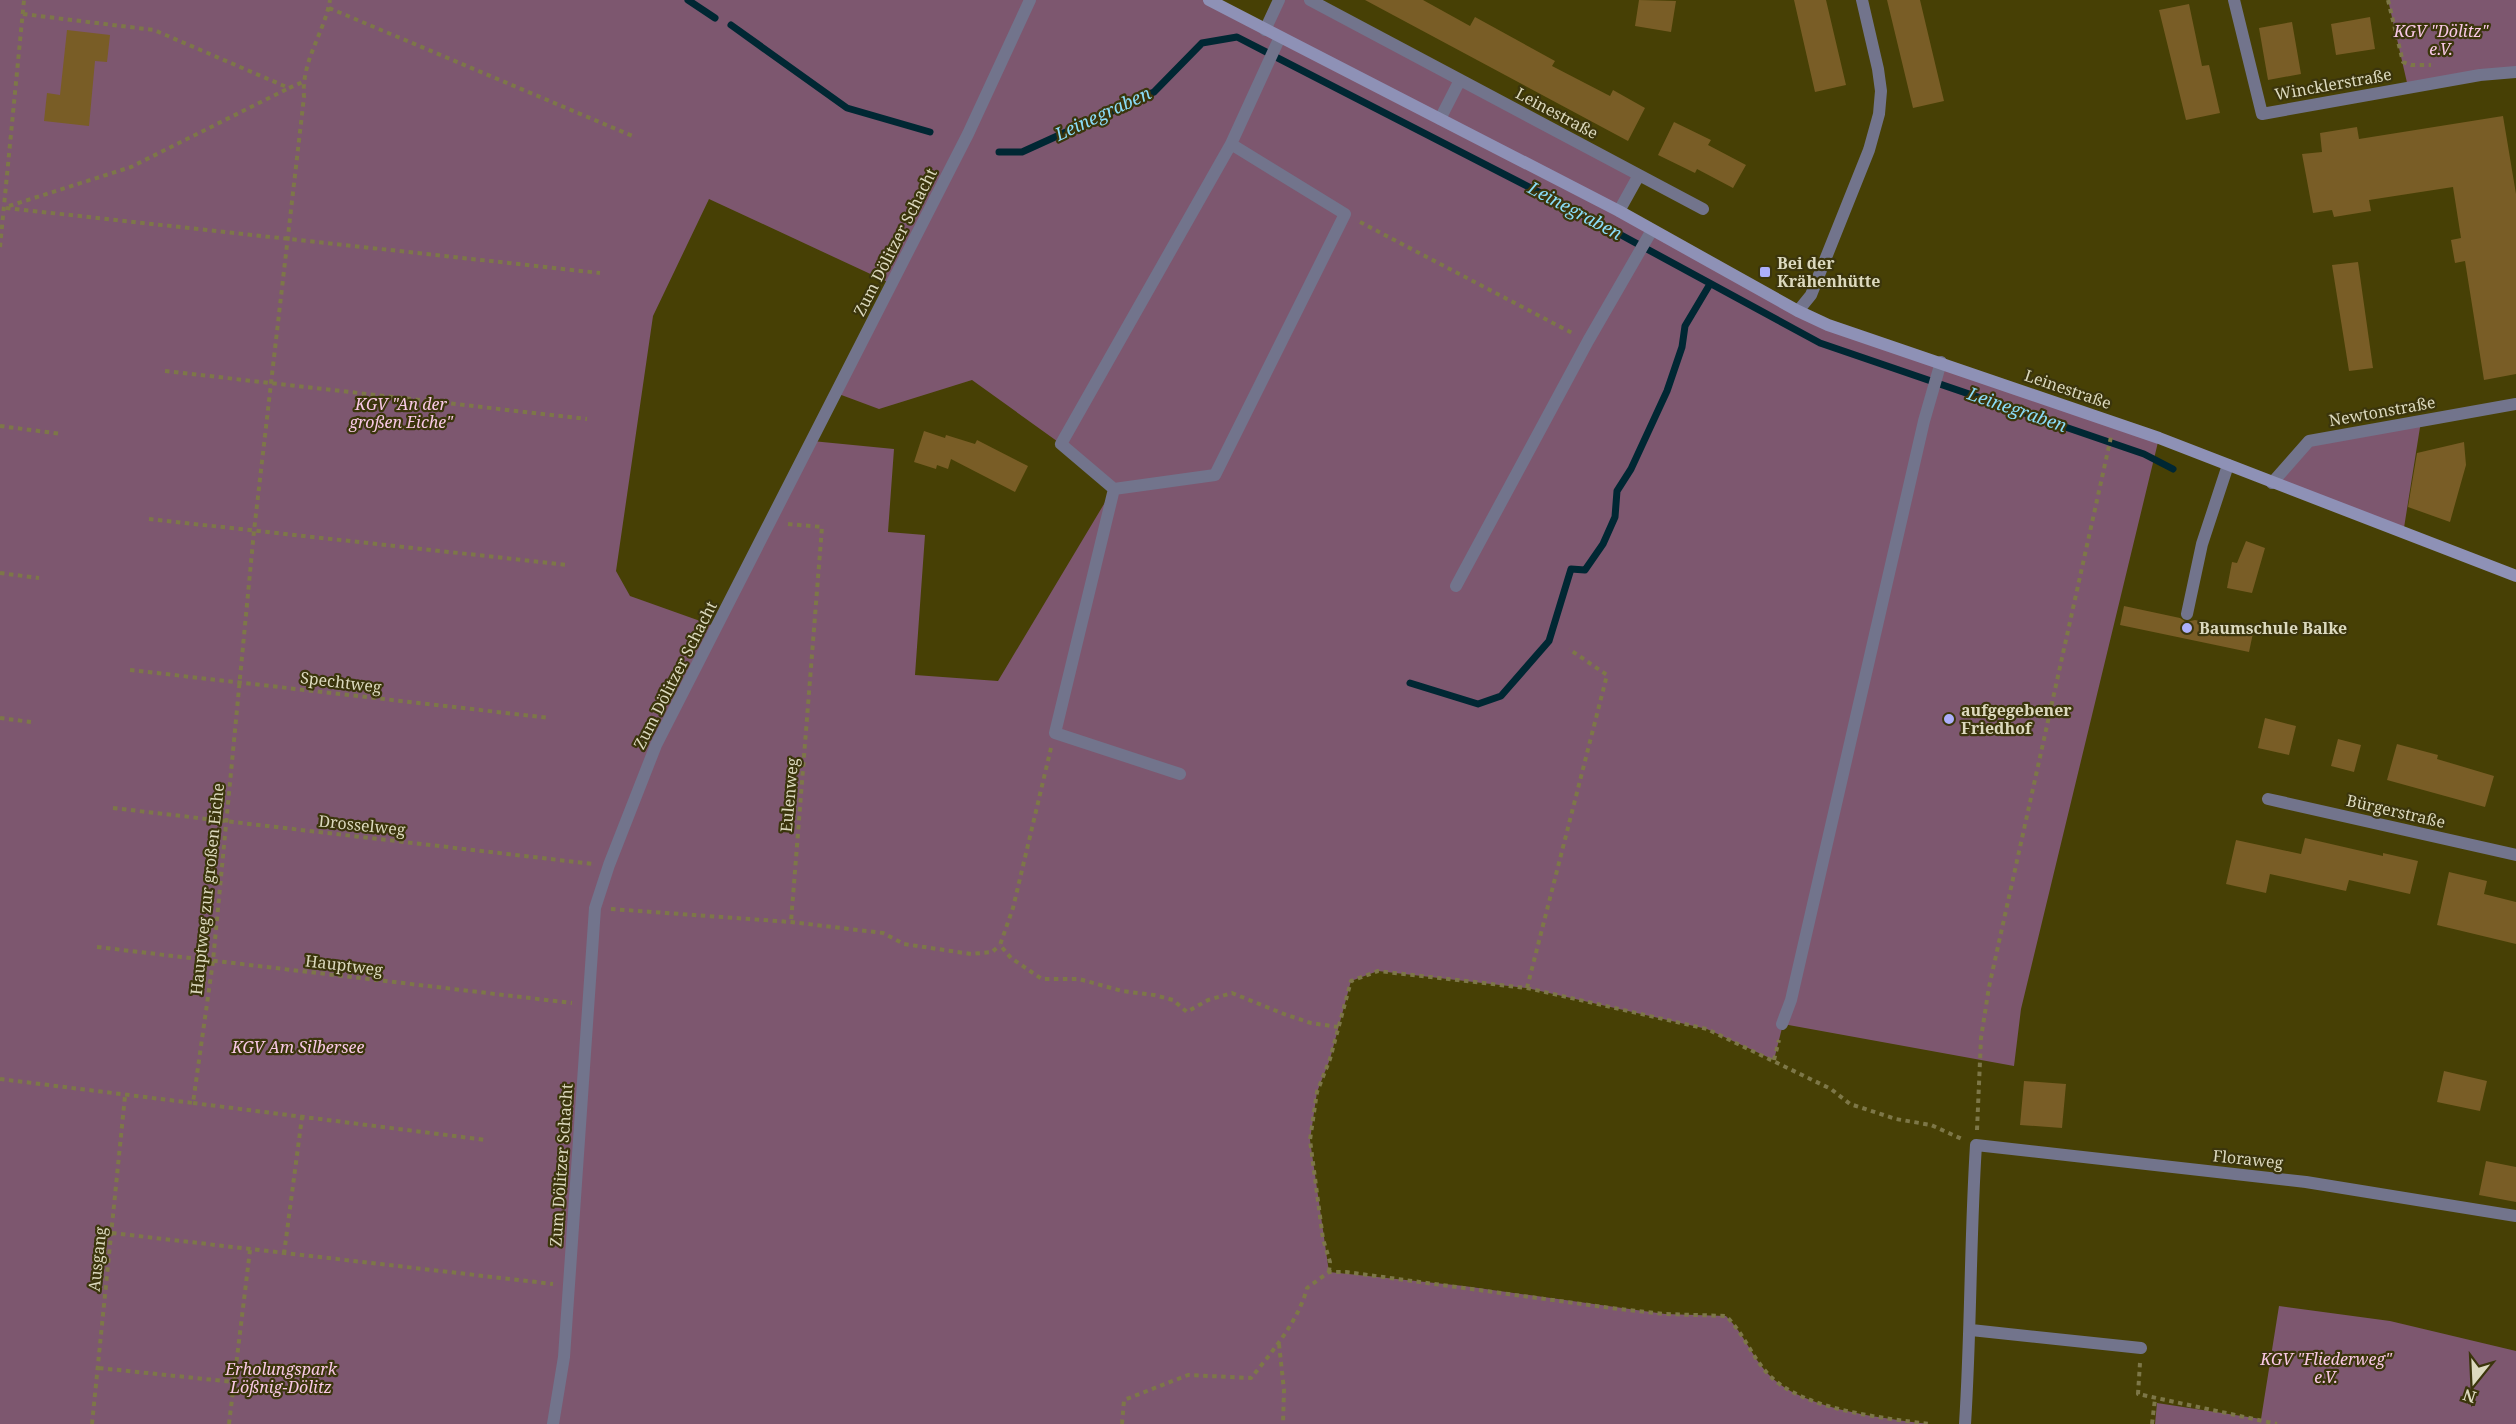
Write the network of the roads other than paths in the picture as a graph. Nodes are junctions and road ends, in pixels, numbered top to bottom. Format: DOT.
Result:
graph roads {
  1 [pos="1030,0"];
  2 [pos="1209,0"];
  3 [pos="1279,0"];
  4 [pos="1310,0"];
  5 [pos="1862,0"];
  6 [pos="2234,0"];
  7 [pos="1265,30"];
  8 [pos="1278,43"];
  9 [pos="2516,72"];
  10 [pos="1460,80"];
  11 [pos="1440,118"];
  12 [pos="1231,144"];
  13 [pos="1639,175"];
  14 [pos="1703,209"];
  15 [pos="1619,211"];
  16 [pos="1649,235"];
  17 [pos="1798,311"];
  18 [pos="1939,368"];
  19 [pos="2516,404"];
  20 [pos="2228,465"];
  21 [pos="2272,483"];
  22 [pos="1113,489"];
  23 [pos="2516,576"];
  24 [pos="1456,586"];
  25 [pos="2187,614"];
  26 [pos="1180,774"];
  27 [pos="2268,799"];
  28 [pos="2516,855"];
  29 [pos="1782,1024"];
  30 [pos="2516,1216"];
  31 [pos="1971,1330"];
  32 [pos="2140,1347"];
  33 [pos="553,1424"];
  34 [pos="1965,1424"];
  1 -- 33 [label="street, Zum Dölitzer Schacht"];
  2 -- 7 [label="main road, Leinestraße"];
  3 -- 7 [label="street"];
  4 -- 10 [label="street, Leinestraße"];
  5 -- 17 [label="street"];
  6 -- 9 [label="street, Wincklerstraße"];
  7 -- 8 [label="main road, Leinestraße"];
  8 -- 11 [label="main road, Leinestraße"];
  8 -- 12 [label="street"];
  10 -- 11 [label="street"];
  10 -- 13 [label="street, Leinestraße"];
  11 -- 15 [label="main road, Leinestraße"];
  12 -- 22 [label="street"];
  12 -- 22 [label="street"];
  13 -- 14 [label="street, Leinestraße"];
  13 -- 15 [label="street"];
  15 -- 16 [label="main road, Leinestraße"];
  16 -- 17 [label="main road, Leinestraße"];
  16 -- 24 [label="street"];
  17 -- 18 [label="main road, Leinestraße"];
  18 -- 20 [label="main road, Leinestraße"];
  18 -- 29 [label="street"];
  19 -- 21 [label="street, Newtonstraße"];
  20 -- 21 [label="main road, Leinestraße"];
  20 -- 25 [label="street"];
  21 -- 23 [label="main road, Leinestraße"];
  22 -- 26 [label="street"];
  27 -- 28 [label="street, Bürgerstraße"];
  30 -- 31 [label="street, Floraweg"];
  31 -- 32 [label="street"];
  31 -- 34 [label="street"];
}
